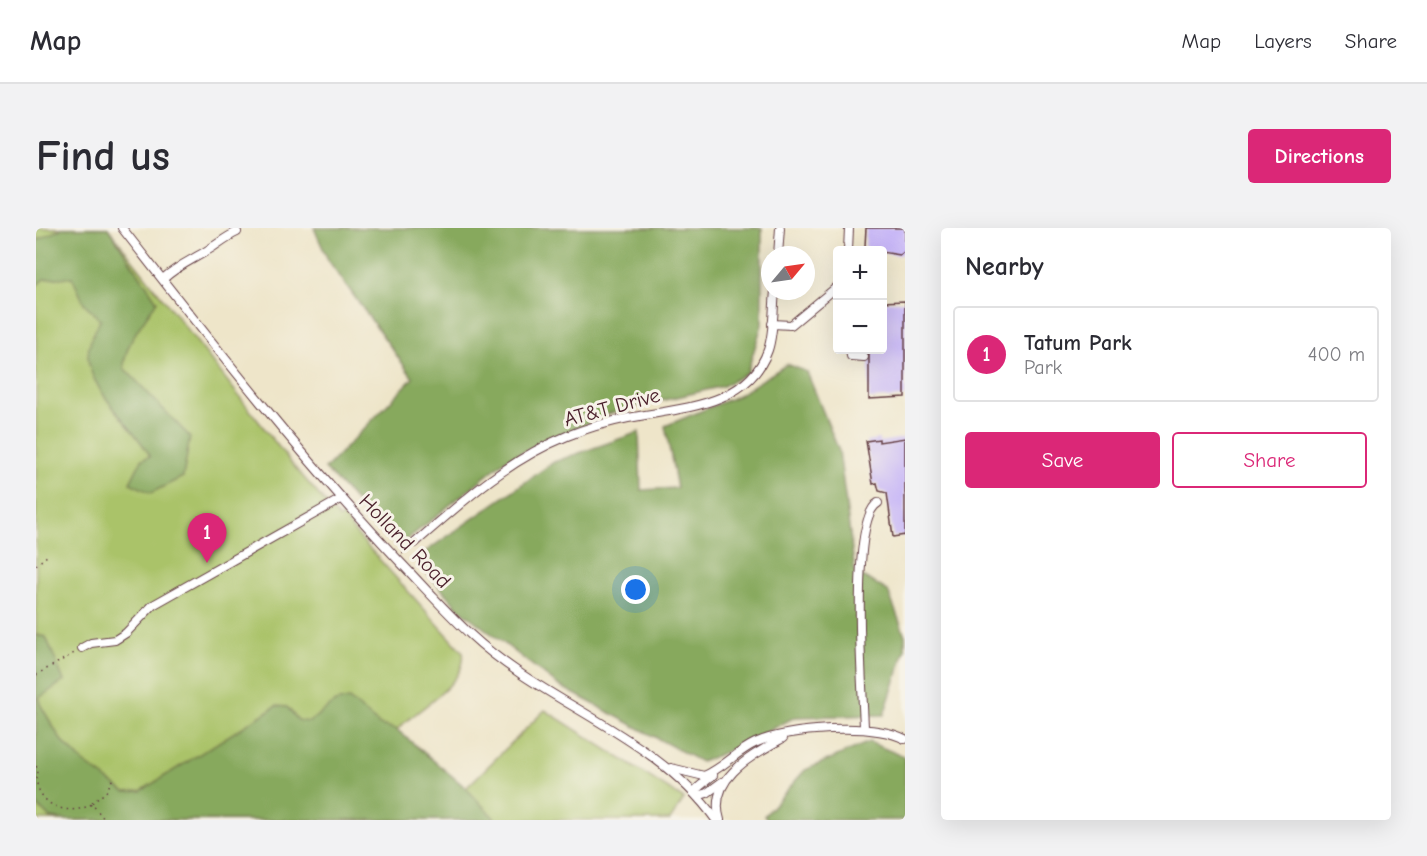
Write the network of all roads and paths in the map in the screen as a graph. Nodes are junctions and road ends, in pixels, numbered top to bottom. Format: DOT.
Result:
graph roads {
  1 [pos="122,228"];
  2 [pos="780,228"];
  3 [pos="849,228"];
  4 [pos="237,232"];
  5 [pos="779,246"];
  6 [pos="848,246"];
  7 [pos="162,279"];
  8 [pos="833,289"];
  9 [pos="774,300"];
  10 [pos="772,324"];
  11 [pos="851,354"];
  12 [pos="864,357"];
  13 [pos="341,499"];
  14 [pos="878,503"];
  15 [pos="415,543"];
  16 [pos="48,555"];
  17 [pos="397,558"];
  18 [pos="36,565"];
  19 [pos="82,648"];
  20 [pos="36,675"];
  21 [pos="864,728"];
  22 [pos="789,735"];
  23 [pos="905,739"];
  24 [pos="36,766"];
  25 [pos="722,766"];
  26 [pos="666,767"];
  27 [pos="730,776"];
  28 [pos="113,778"];
  29 [pos="695,794"];
  30 [pos="92,804"];
  31 [pos="105,820"];
  32 [pos="718,820"];
  1 -- 7 [label="street, Holland Road"];
  2 -- 5 [label="street"];
  3 -- 6 [label="street"];
  4 -- 7 [label="street"];
  7 -- 13 [label="street, Holland Road"];
  8 -- 10 [label="street"];
  9 -- 10 [label="street, AT&T Drive"];
  10 -- 15 [label="street, AT&T Drive"];
  11 -- 12 [label="street"];
  13 -- 17 [label="street, Holland Road"];
  13 -- 19 [label="street"];
  14 -- 21 [label="street"];
  15 -- 17 [label="path"];
  16 -- 18 [label="path"];
  17 -- 26 [label="street, Holland Road"];
  19 -- 20 [label="path"];
  21 -- 22 [label="street"];
  21 -- 23 [label="street"];
  22 -- 25 [label="street"];
  22 -- 27 [label="street"];
  24 -- 30 [label="path"];
  25 -- 26 [label="street"];
  25 -- 29 [label="street"];
  26 -- 29 [label="street, Holland Road"];
  27 -- 29 [label="street"];
  27 -- 32 [label="street"];
  28 -- 30 [label="path"];
  29 -- 32 [label="street, Holland Road"];
  30 -- 31 [label="path"];
}
